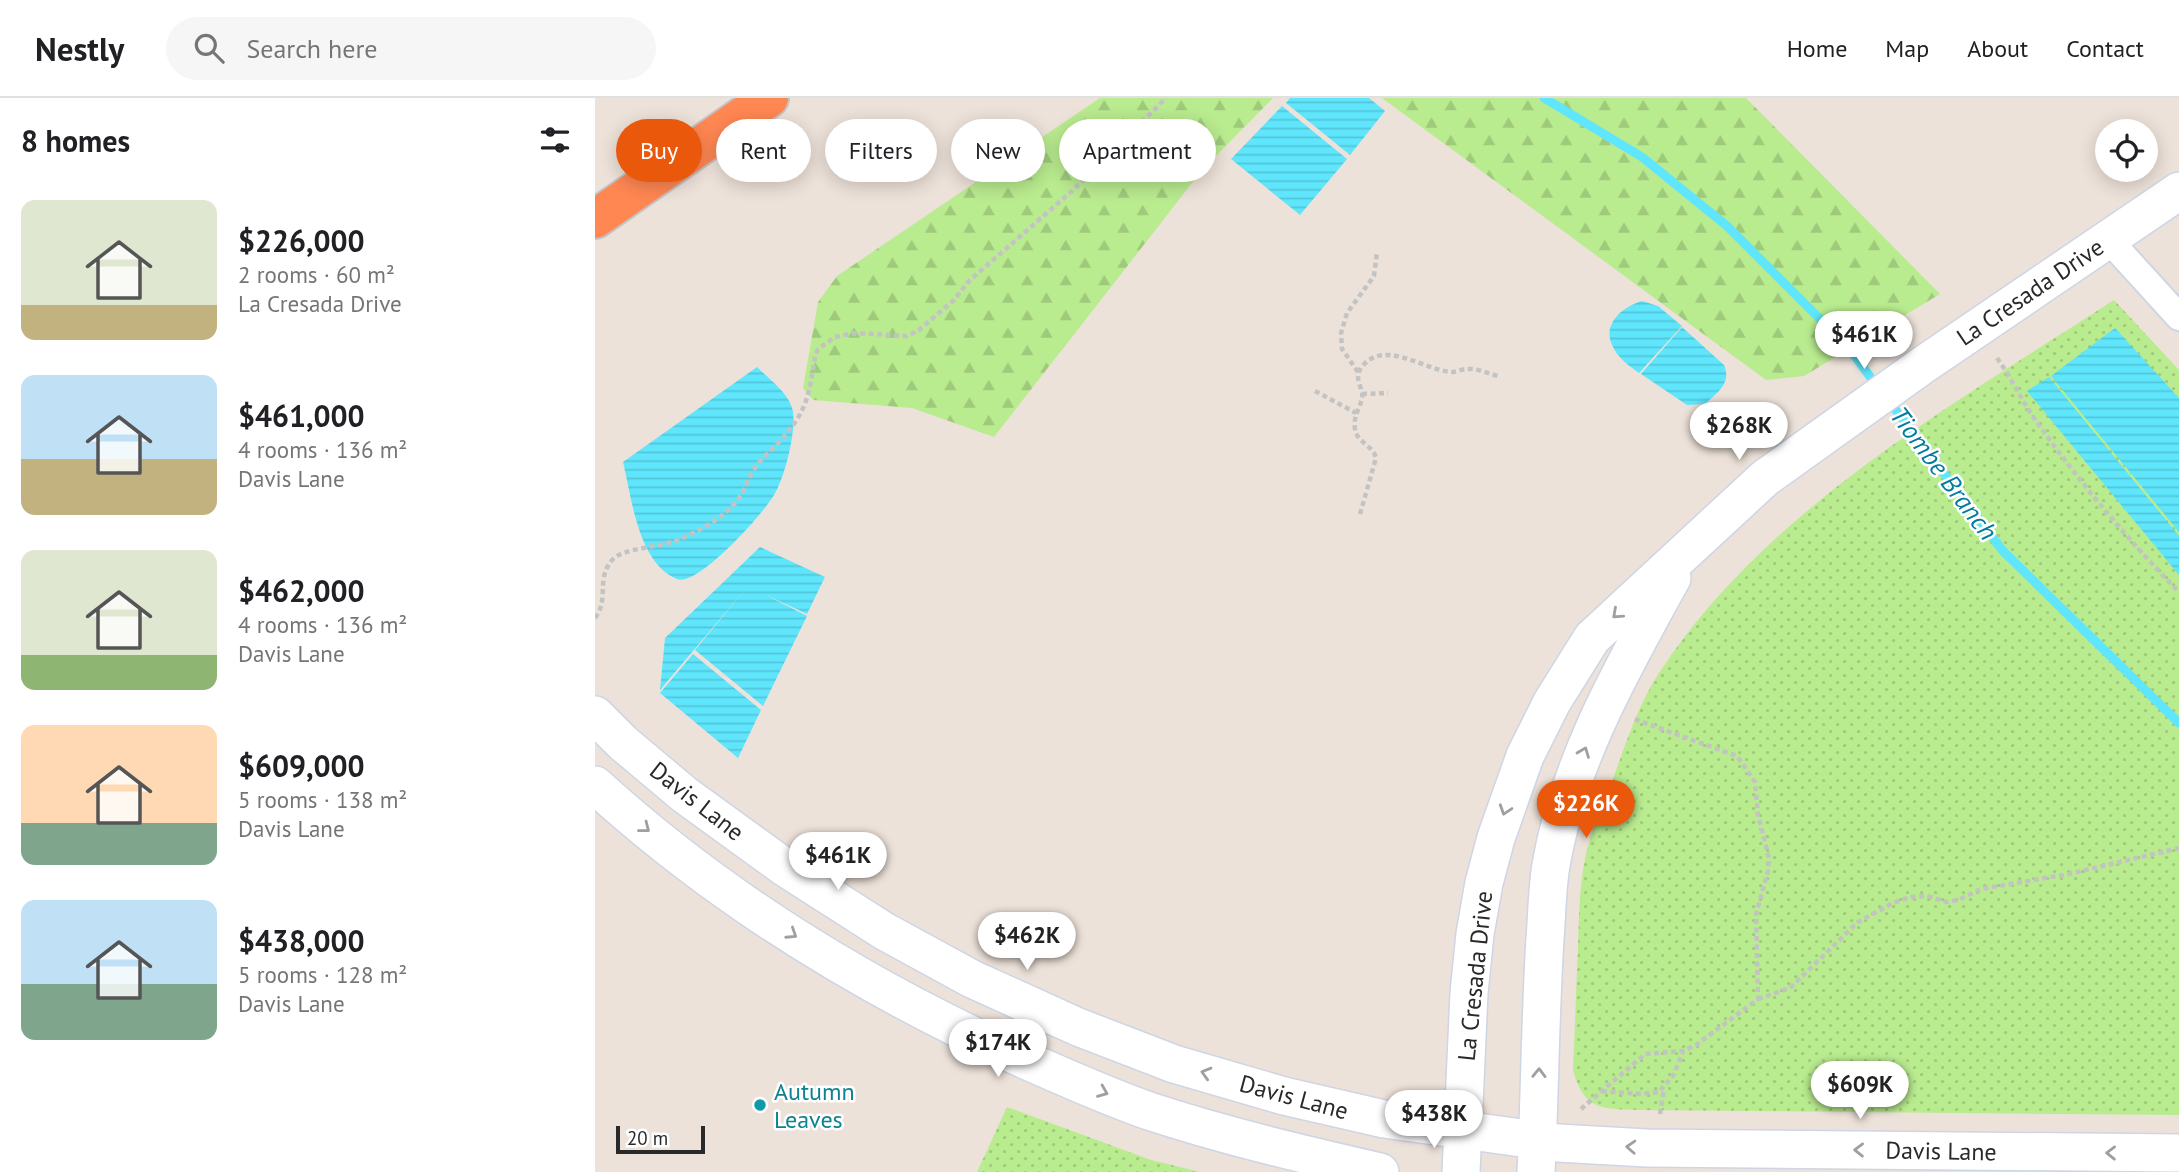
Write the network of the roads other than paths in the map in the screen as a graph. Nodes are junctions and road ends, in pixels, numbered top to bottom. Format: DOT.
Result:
graph roads {
  1 [pos="769,98"];
  2 [pos="2179,191"];
  3 [pos="595,219"];
  4 [pos="2108,239"];
  5 [pos="2179,317"];
  6 [pos="1686,552"];
  7 [pos="595,715"];
  8 [pos="595,785"];
  9 [pos="734,897"];
  10 [pos="972,979"];
  11 [pos="1463,1130"];
  12 [pos="2179,1153"];
  13 [pos="1537,1156"];
  14 [pos="1380,1172"];
  15 [pos="1461,1172"];
  1 -- 3 [label="highway"];
  2 -- 4 [label="main road, La Cresada Drive"];
  4 -- 5 [label="street"];
  4 -- 6 [label="main road, La Cresada Drive"];
  6 -- 11 [label="main road, La Cresada Drive, one-way"];
  13 -- 6 [label="main road, La Cresada Drive, one-way"];
  7 -- 10 [label="main road, Davis Lane"];
  8 -- 9 [label="main road, one-way"];
  9 -- 10 [label="main road"];
  9 -- 14 [label="main road, one-way"];
  11 -- 10 [label="main road, Davis Lane, one-way"];
  11 -- 13 [label="main road, Davis Lane"];
  11 -- 15 [label="main road, La Cresada Drive"];
  12 -- 13 [label="main road, Davis Lane, one-way"];
}
